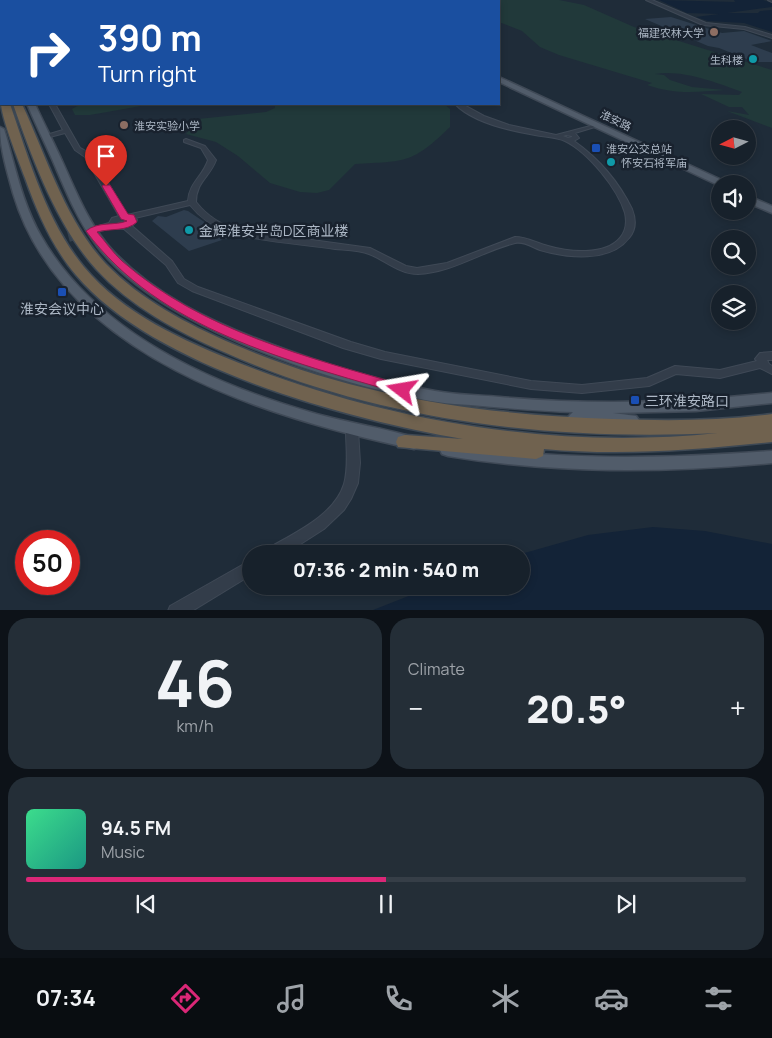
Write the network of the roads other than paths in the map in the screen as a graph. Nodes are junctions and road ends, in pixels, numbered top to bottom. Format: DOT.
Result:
graph roads {
  1 [pos="648,0"];
  2 [pos="772,37"];
  3 [pos="500,81"];
  4 [pos="5,105"];
  5 [pos="17,105"];
  6 [pos="31,105"];
  7 [pos="52,105"];
  8 [pos="460,105"];
  9 [pos="597,127"];
  10 [pos="0,129"];
  11 [pos="66,132"];
  12 [pos="46,136"];
  13 [pos="571,137"];
  14 [pos="186,141"];
  15 [pos="711,180"];
  16 [pos="756,200"];
  17 [pos="756,201"];
  18 [pos="193,203"];
  19 [pos="772,207"];
  20 [pos="772,210"];
  21 [pos="128,220"];
  22 [pos="87,232"];
  23 [pos="772,356"];
  24 [pos="767,367"];
  25 [pos="439,398"];
  26 [pos="772,398"];
  27 [pos="772,421"];
  28 [pos="744,425"];
  29 [pos="352,430"];
  30 [pos="772,435"];
  31 [pos="405,442"];
  32 [pos="688,445"];
  33 [pos="772,457"];
  34 [pos="285,545"];
  35 [pos="242,571"];
  36 [pos="176,610"];
  1 -- 2 [label="street"];
  3 -- 9 [label="main road, 淮安路"];
  4 -- 32 [label="highway"];
  5 -- 28 [label="highway"];
  6 -- 12 [label="main road"];
  7 -- 11 [label="street"];
  8 -- 13 [label="street"];
  9 -- 13 [label="street"];
  9 -- 15 [label="main road, 淮安路"];
  10 -- 29 [label="main road"];
  11 -- 12 [label="street"];
  11 -- 21 [label="street"];
  12 -- 22 [label="main road"];
  13 -- 18 [label="street"];
  14 -- 18 [label="street"];
  16 -- 19 [label="main road"];
  17 -- 20 [label="main road"];
  18 -- 21 [label="street"];
  21 -- 22 [label="street"];
  21 -- 24 [label="street"];
  22 -- 25 [label="main road"];
  23 -- 24 [label="street"];
  25 -- 26 [label="main road"];
  25 -- 28 [label="main road"];
  27 -- 28 [label="highway"];
  29 -- 31 [label="main road"];
  29 -- 34 [label="street"];
  30 -- 32 [label="highway"];
  31 -- 32 [label="highway"];
  31 -- 33 [label="main road"];
  35 -- 36 [label="street"];
}
